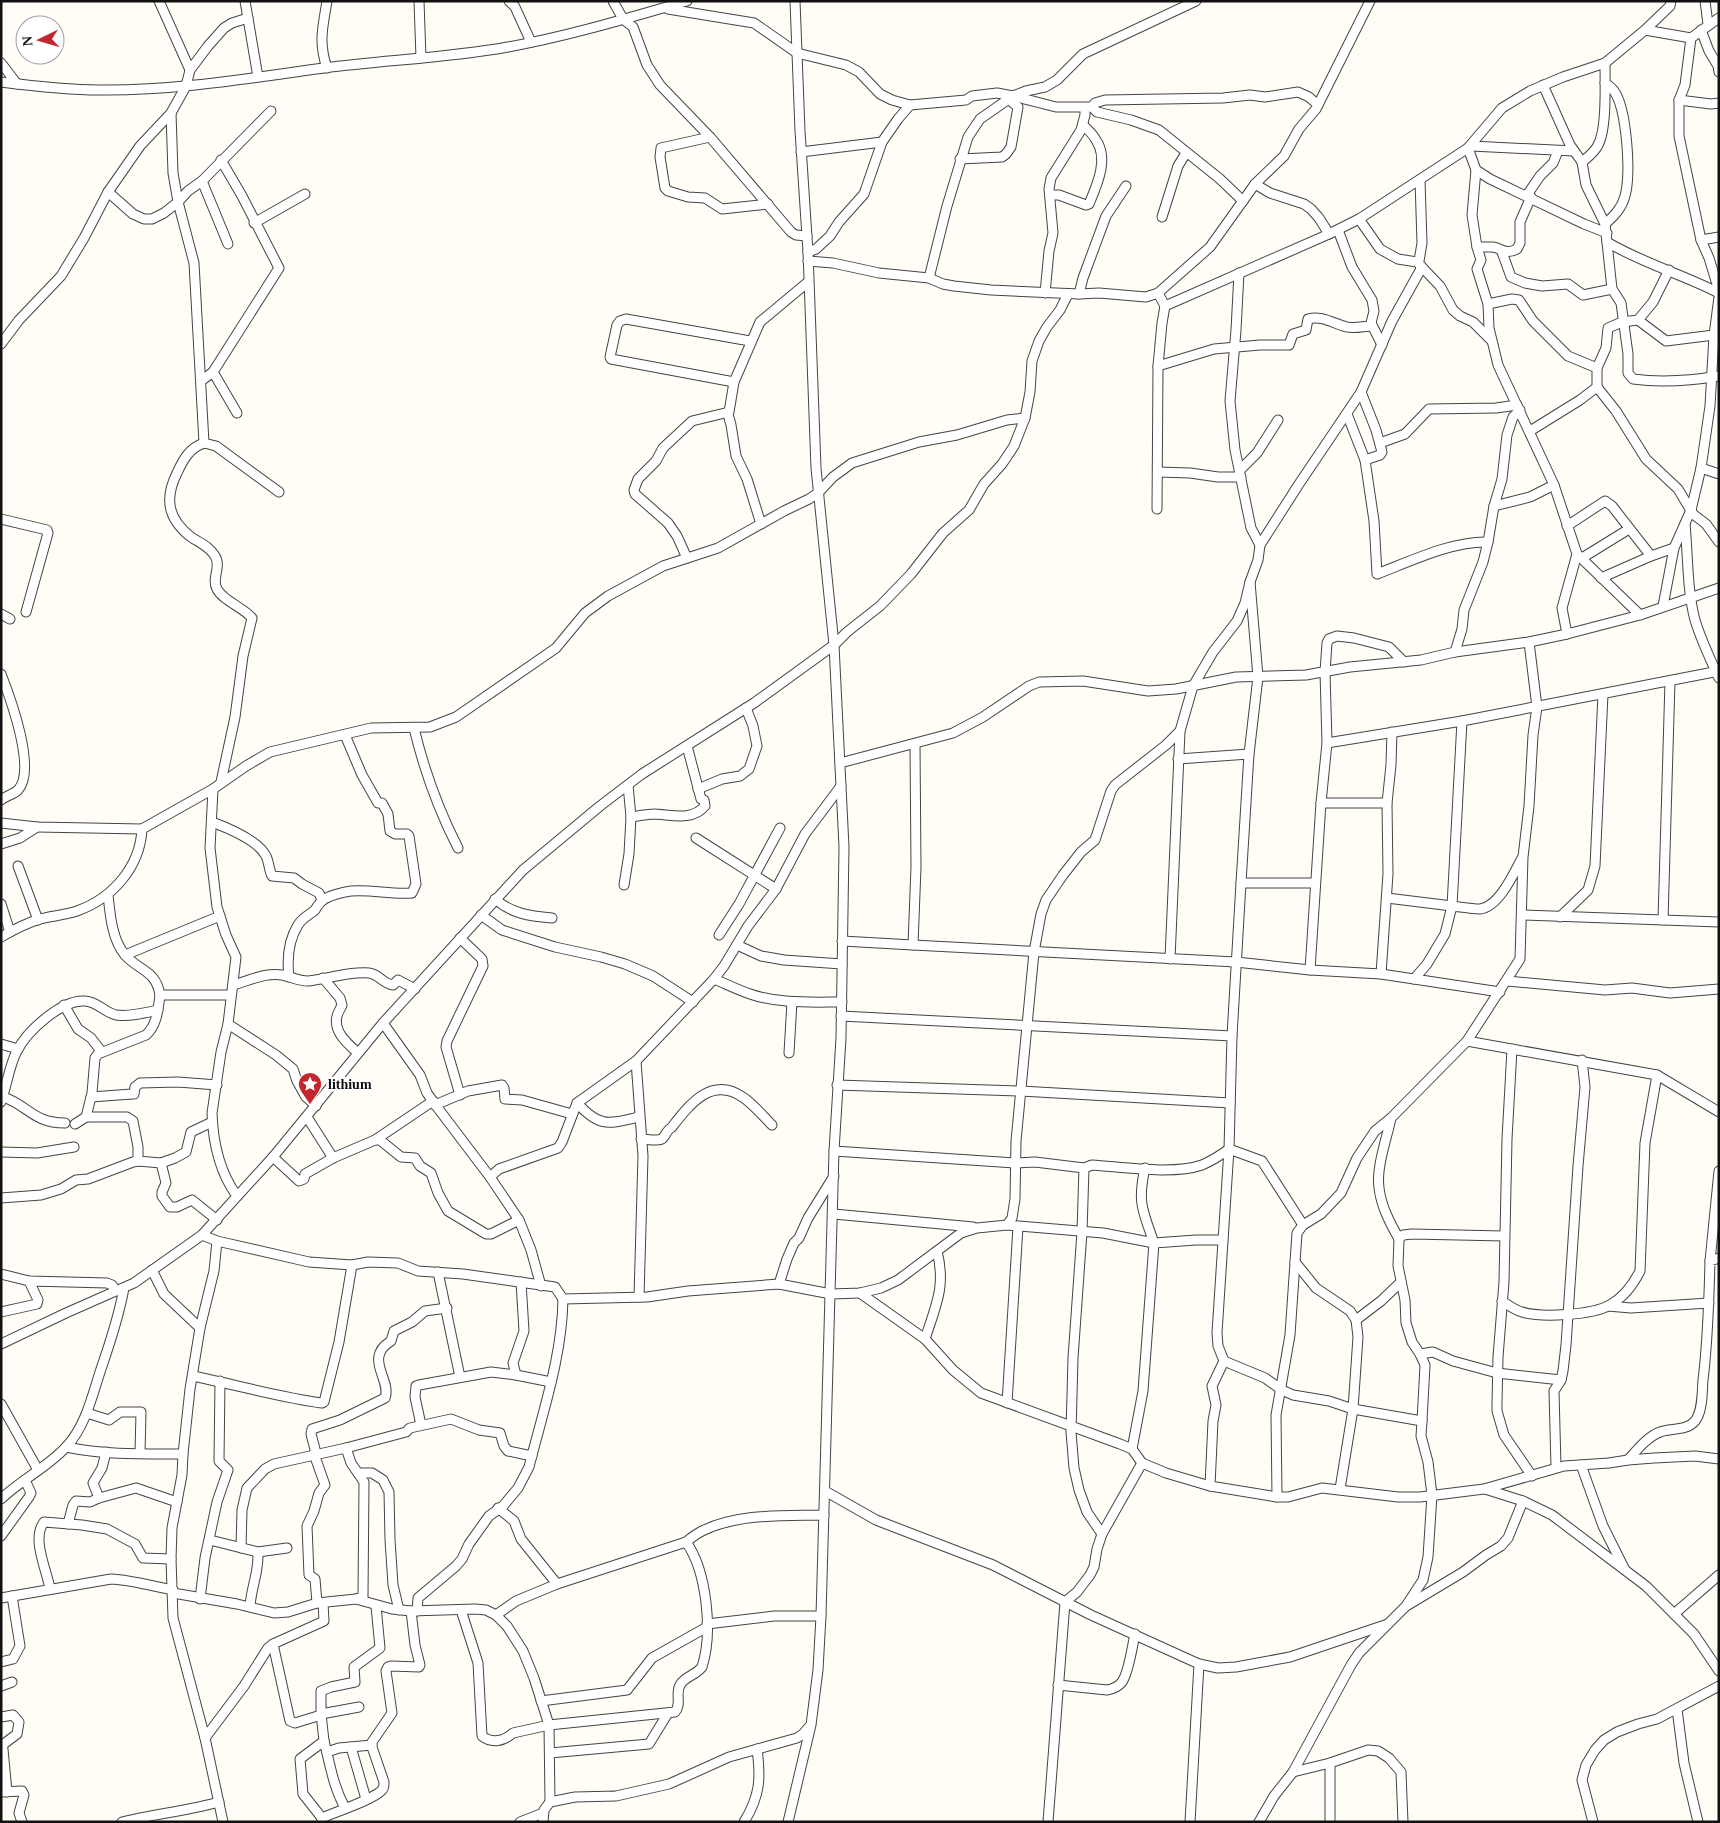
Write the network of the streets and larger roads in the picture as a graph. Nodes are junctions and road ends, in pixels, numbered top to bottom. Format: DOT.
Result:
graph roads {
  1 [pos="159,1"];
  2 [pos="246,1"];
  3 [pos="327,1"];
  4 [pos="419,1"];
  5 [pos="509,1"];
  6 [pos="613,1"];
  7 [pos="687,1"];
  8 [pos="795,1"];
  9 [pos="1196,1"];
  10 [pos="1370,1"];
  11 [pos="1671,1"];
  12 [pos="1705,1"];
  13 [pos="663,8"];
  14 [pos="248,18"];
  15 [pos="1719,18"];
  16 [pos="623,19"];
  17 [pos="1705,27"];
  18 [pos="1645,30"];
  19 [pos="1691,38"];
  20 [pos="531,42"];
  21 [pos="797,53"];
  22 [pos="421,58"];
  23 [pos="1,63"];
  24 [pos="1605,63"];
  25 [pos="327,68"];
  26 [pos="190,70"];
  27 [pos="1719,72"];
  28 [pos="258,77"];
  29 [pos="1,82"];
  30 [pos="1605,83"];
  31 [pos="17,84"];
  32 [pos="1543,85"];
  33 [pos="186,86"];
  34 [pos="1010,98"];
  35 [pos="1679,100"];
  36 [pos="1719,103"];
  37 [pos="910,105"];
  38 [pos="1318,105"];
  39 [pos="1088,108"];
  40 [pos="271,111"];
  41 [pos="172,113"];
  42 [pos="1083,124"];
  43 [pos="710,137"];
  44 [pos="882,142"];
  45 [pos="1470,147"];
  46 [pos="1558,151"];
  47 [pos="1574,151"];
  48 [pos="801,152"];
  49 [pos="1186,152"];
  50 [pos="960,159"];
  51 [pos="221,160"];
  52 [pos="1582,162"];
  53 [pos="1476,170"];
  54 [pos="1420,180"];
  55 [pos="202,181"];
  56 [pos="1255,184"];
  57 [pos="1126,186"];
  58 [pos="108,192"];
  59 [pos="306,194"];
  60 [pos="1050,195"];
  61 [pos="1529,196"];
  62 [pos="1244,201"];
  63 [pos="178,202"];
  64 [pos="768,204"];
  65 [pos="1162,217"];
  66 [pos="1359,219"];
  67 [pos="254,223"];
  68 [pos="1338,230"];
  69 [pos="1606,233"];
  70 [pos="1329,234"];
  71 [pos="807,236"];
  72 [pos="1719,237"];
  73 [pos="1701,240"];
  74 [pos="228,244"];
  75 [pos="1476,247"];
  76 [pos="1502,252"];
  77 [pos="808,256"];
  78 [pos="1420,265"];
  79 [pos="1669,270"];
  80 [pos="1239,273"];
  81 [pos="929,278"];
  82 [pos="808,282"];
  83 [pos="1612,289"];
  84 [pos="1045,293"];
  85 [pos="1158,293"];
  86 [pos="1068,294"];
  87 [pos="1080,294"];
  88 [pos="1719,294"];
  89 [pos="1488,304"];
  90 [pos="1165,306"];
  91 [pos="1638,320"];
  92 [pos="1622,322"];
  93 [pos="1372,326"];
  94 [pos="1714,335"];
  95 [pos="750,341"];
  96 [pos="1493,342"];
  97 [pos="1,344"];
  98 [pos="1382,345"];
  99 [pos="1235,347"];
  100 [pos="1158,366"];
  101 [pos="1597,368"];
  102 [pos="213,372"];
  103 [pos="1714,377"];
  104 [pos="201,381"];
  105 [pos="734,382"];
  106 [pos="1597,387"];
  107 [pos="1361,392"];
  108 [pos="1714,406"];
  109 [pos="1518,408"];
  110 [pos="236,413"];
  111 [pos="728,414"];
  112 [pos="1347,414"];
  113 [pos="1025,418"];
  114 [pos="1278,420"];
  115 [pos="1530,431"];
  116 [pos="1380,442"];
  117 [pos="204,443"];
  118 [pos="1365,460"];
  119 [pos="1701,468"];
  120 [pos="1158,472"];
  121 [pos="1240,474"];
  122 [pos="1719,474"];
  123 [pos="1554,486"];
  124 [pos="279,492"];
  125 [pos="818,493"];
  126 [pos="1494,506"];
  127 [pos="1157,509"];
  128 [pos="1691,510"];
  129 [pos="1,520"];
  130 [pos="1685,522"];
  131 [pos="761,524"];
  132 [pos="1567,526"];
  133 [pos="1629,529"];
  134 [pos="1488,542"];
  135 [pos="1719,542"];
  136 [pos="1260,545"];
  137 [pos="1674,548"];
  138 [pos="1579,556"];
  139 [pos="1651,556"];
  140 [pos="687,558"];
  141 [pos="1601,578"];
  142 [pos="1250,582"];
  143 [pos="1719,588"];
  144 [pos="1691,599"];
  145 [pos="1663,606"];
  146 [pos="26,612"];
  147 [pos="1,614"];
  148 [pos="1640,614"];
  149 [pos="10,618"];
  150 [pos="1567,634"];
  151 [pos="1529,642"];
  152 [pos="834,645"];
  153 [pos="1454,652"];
  154 [pos="1404,662"];
  155 [pos="1325,672"];
  156 [pos="1,674"];
  157 [pos="1718,674"];
  158 [pos="1258,676"];
  159 [pos="1670,681"];
  160 [pos="1193,686"];
  161 [pos="1603,694"];
  162 [pos="1536,707"];
  163 [pos="746,708"];
  164 [pos="1462,721"];
  165 [pos="414,728"];
  166 [pos="1180,731"];
  167 [pos="1392,732"];
  168 [pos="345,735"];
  169 [pos="1327,743"];
  170 [pos="915,744"];
  171 [pos="687,746"];
  172 [pos="1249,754"];
  173 [pos="1178,759"];
  174 [pos="840,763"];
  175 [pos="222,782"];
  176 [pos="628,785"];
  177 [pos="841,786"];
  178 [pos="213,789"];
  179 [pos="698,789"];
  180 [pos="1,800"];
  181 [pos="1321,803"];
  182 [pos="1387,804"];
  183 [pos="631,817"];
  184 [pos="212,822"];
  185 [pos="1,823"];
  186 [pos="37,827"];
  187 [pos="780,828"];
  188 [pos="142,829"];
  189 [pos="696,838"];
  190 [pos="1,844"];
  191 [pos="458,848"];
  192 [pos="1523,857"];
  193 [pos="18,866"];
  194 [pos="754,876"];
  195 [pos="1241,883"];
  196 [pos="1315,883"];
  197 [pos="624,885"];
  198 [pos="776,889"];
  199 [pos="108,895"];
  200 [pos="1387,898"];
  201 [pos="495,899"];
  202 [pos="322,900"];
  203 [pos="1,904"];
  204 [pos="1452,906"];
  205 [pos="480,915"];
  206 [pos="1522,915"];
  207 [pos="220,916"];
  208 [pos="1560,917"];
  209 [pos="552,918"];
  210 [pos="38,920"];
  211 [pos="1663,920"];
  212 [pos="1719,922"];
  213 [pos="10,932"];
  214 [pos="719,935"];
  215 [pos="1,937"];
  216 [pos="460,938"];
  217 [pos="842,942"];
  218 [pos="737,945"];
  219 [pos="913,945"];
  220 [pos="1034,952"];
  221 [pos="125,955"];
  222 [pos="1170,959"];
  223 [pos="1236,962"];
  224 [pos="842,964"];
  225 [pos="1310,970"];
  226 [pos="1381,974"];
  227 [pos="289,977"];
  228 [pos="324,978"];
  229 [pos="714,979"];
  230 [pos="1414,979"];
  231 [pos="1507,981"];
  232 [pos="233,985"];
  233 [pos="415,989"];
  234 [pos="1719,989"];
  235 [pos="1500,992"];
  236 [pos="160,995"];
  237 [pos="231,995"];
  238 [pos="692,1002"];
  239 [pos="792,1002"];
  240 [pos="842,1002"];
  241 [pos="64,1005"];
  242 [pos="158,1010"];
  243 [pos="841,1016"];
  244 [pos="383,1023"];
  245 [pos="228,1024"];
  246 [pos="1027,1025"];
  247 [pos="1232,1036"];
  248 [pos="1467,1041"];
  249 [pos="1,1044"];
  250 [pos="1512,1048"];
  251 [pos="18,1049"];
  252 [pos="101,1051"];
  253 [pos="358,1053"];
  254 [pos="789,1053"];
  255 [pos="1582,1060"];
  256 [pos="636,1062"];
  257 [pos="1657,1074"];
  258 [pos="217,1084"];
  259 [pos="837,1085"];
  260 [pos="1021,1091"];
  261 [pos="460,1095"];
  262 [pos="91,1097"];
  263 [pos="2,1099"];
  264 [pos="434,1103"];
  265 [pos="577,1103"];
  266 [pos="1230,1103"];
  267 [pos="316,1106"];
  268 [pos="1719,1112"];
  269 [pos="572,1114"];
  270 [pos="639,1116"];
  271 [pos="86,1117"];
  272 [pos="307,1117"];
  273 [pos="1391,1118"];
  274 [pos="212,1122"];
  275 [pos="772,1125"];
  276 [pos="641,1139"];
  277 [pos="375,1140"];
  278 [pos="74,1148"];
  279 [pos="1229,1149"];
  280 [pos="834,1151"];
  281 [pos="1,1152"];
  282 [pos="273,1157"];
  283 [pos="333,1158"];
  284 [pos="138,1160"];
  285 [pos="161,1163"];
  286 [pos="1015,1164"];
  287 [pos="1084,1168"];
  288 [pos="1145,1168"];
  289 [pos="1719,1171"];
  290 [pos="834,1176"];
  291 [pos="490,1177"];
  292 [pos="237,1196"];
  293 [pos="1,1198"];
  294 [pos="834,1214"];
  295 [pos="217,1220"];
  296 [pos="519,1220"];
  297 [pos="1007,1225"];
  298 [pos="1302,1225"];
  299 [pos="1018,1227"];
  300 [pos="977,1228"];
  301 [pos="1082,1232"];
  302 [pos="202,1235"];
  303 [pos="1504,1236"];
  304 [pos="1399,1239"];
  305 [pos="1223,1240"];
  306 [pos="217,1241"];
  307 [pos="1154,1243"];
  308 [pos="937,1251"];
  309 [pos="1715,1260"];
  310 [pos="1295,1262"];
  311 [pos="352,1265"];
  312 [pos="152,1270"];
  313 [pos="438,1272"];
  314 [pos="1,1274"];
  315 [pos="29,1281"];
  316 [pos="521,1282"];
  317 [pos="1402,1282"];
  318 [pos="779,1284"];
  319 [pos="541,1286"];
  320 [pos="120,1290"];
  321 [pos="860,1293"];
  322 [pos="831,1294"];
  323 [pos="639,1297"];
  324 [pos="564,1299"];
  325 [pos="1502,1301"];
  326 [pos="1709,1303"];
  327 [pos="1608,1306"];
  328 [pos="446,1308"];
  329 [pos="1,1312"];
  330 [pos="1568,1315"];
  331 [pos="1356,1320"];
  332 [pos="200,1328"];
  333 [pos="925,1338"];
  334 [pos="1,1344"];
  335 [pos="1420,1354"];
  336 [pos="1224,1361"];
  337 [pos="1497,1373"];
  338 [pos="516,1375"];
  339 [pos="193,1376"];
  340 [pos="460,1377"];
  341 [pos="1561,1380"];
  342 [pos="220,1382"];
  343 [pos="551,1382"];
  344 [pos="1282,1390"];
  345 [pos="1007,1403"];
  346 [pos="1,1404"];
  347 [pos="1353,1409"];
  348 [pos="87,1413"];
  349 [pos="1422,1421"];
  350 [pos="421,1425"];
  351 [pos="1072,1426"];
  352 [pos="66,1447"];
  353 [pos="346,1448"];
  354 [pos="1132,1449"];
  355 [pos="106,1452"];
  356 [pos="140,1453"];
  357 [pos="183,1454"];
  358 [pos="315,1454"];
  359 [pos="532,1456"];
  360 [pos="1719,1459"];
  361 [pos="1628,1460"];
  362 [pos="1142,1463"];
  363 [pos="1581,1465"];
  364 [pos="1556,1467"];
  365 [pos="38,1470"];
  366 [pos="358,1473"];
  367 [pos="1532,1476"];
  368 [pos="25,1480"];
  369 [pos="1210,1486"];
  370 [pos="1340,1489"];
  371 [pos="1484,1489"];
  372 [pos="825,1490"];
  373 [pos="1432,1495"];
  374 [pos="1277,1497"];
  375 [pos="99,1498"];
  376 [pos="1,1499"];
  377 [pos="1523,1501"];
  378 [pos="178,1502"];
  379 [pos="498,1508"];
  380 [pos="824,1515"];
  381 [pos="68,1524"];
  382 [pos="1102,1534"];
  383 [pos="1,1536"];
  384 [pos="210,1540"];
  385 [pos="686,1542"];
  386 [pos="241,1548"];
  387 [pos="287,1548"];
  388 [pos="258,1552"];
  389 [pos="171,1559"];
  390 [pos="1625,1571"];
  391 [pos="1719,1575"];
  392 [pos="557,1584"];
  393 [pos="50,1589"];
  394 [pos="173,1591"];
  395 [pos="12,1596"];
  396 [pos="1,1598"];
  397 [pos="200,1599"];
  398 [pos="356,1599"];
  399 [pos="1065,1602"];
  400 [pos="320,1603"];
  401 [pos="376,1606"];
  402 [pos="1406,1606"];
  403 [pos="250,1607"];
  404 [pos="399,1610"];
  405 [pos="461,1610"];
  406 [pos="414,1611"];
  407 [pos="1674,1614"];
  408 [pos="496,1615"];
  409 [pos="821,1616"];
  410 [pos="1388,1624"];
  411 [pos="707,1626"];
  412 [pos="1135,1634"];
  413 [pos="273,1644"];
  414 [pos="1,1662"];
  415 [pos="1199,1664"];
  416 [pos="1719,1671"];
  417 [pos="12,1682"];
  418 [pos="1,1686"];
  419 [pos="1058,1686"];
  420 [pos="1719,1686"];
  421 [pos="541,1701"];
  422 [pos="359,1707"];
  423 [pos="1677,1709"];
  424 [pos="668,1713"];
  425 [pos="321,1715"];
  426 [pos="1,1717"];
  427 [pos="549,1725"];
  428 [pos="811,1725"];
  429 [pos="205,1738"];
  430 [pos="324,1741"];
  431 [pos="372,1745"];
  432 [pos="1,1746"];
  433 [pos="350,1747"];
  434 [pos="757,1749"];
  435 [pos="327,1752"];
  436 [pos="550,1753"];
  437 [pos="1330,1763"];
  438 [pos="1293,1772"];
  439 [pos="4,1792"];
  440 [pos="366,1799"];
  441 [pos="219,1802"];
  442 [pos="550,1802"];
  443 [pos="344,1808"];
  444 [pos="543,1817"];
  445 [pos="133,1820"];
  446 [pos="322,1820"];
  447 [pos="22,1822"];
  448 [pos="122,1822"];
  449 [pos="223,1822"];
  450 [pos="520,1822"];
  451 [pos="744,1822"];
  452 [pos="788,1822"];
  453 [pos="1048,1822"];
  454 [pos="1190,1822"];
  455 [pos="1259,1822"];
  456 [pos="1330,1822"];
  457 [pos="1404,1822"];
  458 [pos="1593,1822"];
  459 [pos="1698,1822"];
  1 -- 26 [label="street"];
  2 -- 14 [label="street"];
  3 -- 25 [label="street"];
  4 -- 22 [label="street"];
  5 -- 20 [label="street"];
  6 -- 16 [label="street"];
  7 -- 13 [label="street"];
  8 -- 21 [label="street"];
  9 -- 34 [label="street"];
  10 -- 38 [label="street"];
  11 -- 18 [label="street"];
  12 -- 17 [label="street"];
  13 -- 16 [label="street"];
  13 -- 21 [label="street"];
  14 -- 26 [label="street"];
  14 -- 28 [label="street"];
  15 -- 17 [label="street"];
  16 -- 20 [label="street"];
  16 -- 43 [label="street"];
  17 -- 19 [label="street"];
  17 -- 27 [label="street"];
  18 -- 19 [label="street"];
  18 -- 24 [label="street"];
  19 -- 35 [label="street"];
  20 -- 22 [label="street"];
  21 -- 37 [label="street"];
  21 -- 48 [label="street"];
  22 -- 25 [label="street"];
  23 -- 31 [label="street"];
  24 -- 30 [label="street"];
  24 -- 32 [label="street"];
  25 -- 28 [label="street"];
  26 -- 33 [label="street"];
  28 -- 33 [label="street"];
  29 -- 31 [label="street"];
  30 -- 52 [label="street"];
  30 -- 69 [label="street"];
  31 -- 33 [label="street"];
  32 -- 45 [label="street"];
  32 -- 47 [label="street"];
  33 -- 41 [label="street"];
  34 -- 37 [label="street"];
  34 -- 39 [label="street"];
  34 -- 50 [label="street"];
  34 -- 50 [label="street"];
  35 -- 36 [label="street"];
  35 -- 73 [label="street"];
  37 -- 44 [label="street"];
  38 -- 39 [label="street"];
  38 -- 56 [label="street"];
  39 -- 42 [label="street"];
  39 -- 49 [label="street"];
  40 -- 51 [label="street"];
  41 -- 58 [label="street"];
  41 -- 63 [label="street"];
  42 -- 60 [label="street"];
  42 -- 60 [label="street"];
  43 -- 64 [label="street"];
  43 -- 64 [label="street"];
  44 -- 48 [label="street"];
  44 -- 77 [label="street"];
  45 -- 46 [label="street"];
  45 -- 53 [label="street"];
  45 -- 54 [label="street"];
  46 -- 47 [label="street"];
  46 -- 61 [label="street"];
  47 -- 52 [label="street"];
  48 -- 71 [label="street"];
  49 -- 62 [label="street"];
  49 -- 65 [label="street"];
  50 -- 81 [label="street"];
  51 -- 55 [label="street"];
  51 -- 67 [label="street"];
  52 -- 69 [label="street"];
  53 -- 61 [label="street"];
  53 -- 75 [label="street"];
  54 -- 66 [label="street"];
  54 -- 78 [label="street"];
  55 -- 63 [label="street"];
  55 -- 74 [label="street"];
  56 -- 62 [label="street"];
  56 -- 70 [label="street"];
  57 -- 87 [label="street"];
  58 -- 63 [label="street"];
  58 -- 97 [label="street"];
  59 -- 67 [label="street"];
  60 -- 84 [label="street"];
  61 -- 69 [label="street"];
  61 -- 76 [label="street"];
  62 -- 85 [label="street"];
  63 -- 104 [label="street"];
  64 -- 71 [label="street"];
  66 -- 68 [label="street"];
  66 -- 78 [label="street"];
  67 -- 102 [label="street"];
  68 -- 70 [label="street"];
  68 -- 93 [label="street"];
  69 -- 79 [label="street"];
  69 -- 83 [label="street"];
  70 -- 80 [label="street"];
  71 -- 77 [label="street"];
  72 -- 73 [label="street"];
  73 -- 88 [label="street"];
  75 -- 76 [label="street"];
  75 -- 89 [label="street"];
  76 -- 83 [label="street"];
  77 -- 81 [label="street"];
  77 -- 82 [label="street"];
  78 -- 96 [label="street"];
  78 -- 98 [label="street"];
  79 -- 88 [label="street"];
  79 -- 91 [label="street"];
  80 -- 90 [label="street"];
  80 -- 99 [label="street"];
  81 -- 84 [label="street"];
  82 -- 95 [label="street"];
  82 -- 125 [label="street"];
  83 -- 92 [label="street"];
  84 -- 86 [label="street"];
  85 -- 87 [label="street"];
  85 -- 90 [label="street"];
  86 -- 87 [label="street"];
  86 -- 113 [label="street"];
  88 -- 94 [label="street"];
  89 -- 96 [label="street"];
  89 -- 101 [label="street"];
  90 -- 100 [label="street"];
  91 -- 92 [label="street"];
  91 -- 94 [label="street"];
  92 -- 101 [label="street"];
  92 -- 103 [label="street"];
  93 -- 98 [label="street"];
  93 -- 99 [label="street"];
  94 -- 103 [label="street"];
  95 -- 105 [label="street"];
  95 -- 105 [label="street"];
  96 -- 109 [label="street"];
  98 -- 107 [label="street"];
  99 -- 100 [label="street"];
  99 -- 121 [label="street"];
  100 -- 120 [label="street"];
  101 -- 106 [label="street"];
  102 -- 104 [label="street"];
  102 -- 110 [label="street"];
  103 -- 108 [label="street"];
  104 -- 117 [label="street"];
  105 -- 111 [label="street"];
  106 -- 115 [label="street"];
  106 -- 128 [label="street"];
  107 -- 112 [label="street"];
  107 -- 116 [label="street"];
  108 -- 119 [label="street"];
  109 -- 115 [label="street"];
  109 -- 116 [label="street"];
  109 -- 126 [label="street"];
  111 -- 131 [label="street"];
  111 -- 140 [label="street"];
  112 -- 118 [label="street"];
  112 -- 136 [label="street"];
  113 -- 125 [label="street"];
  113 -- 152 [label="street"];
  114 -- 121 [label="street"];
  115 -- 123 [label="street"];
  116 -- 118 [label="street"];
  117 -- 124 [label="street"];
  117 -- 175 [label="street"];
  118 -- 134 [label="street"];
  119 -- 122 [label="street"];
  119 -- 128 [label="street"];
  120 -- 121 [label="street"];
  120 -- 127 [label="street"];
  121 -- 136 [label="street"];
  123 -- 126 [label="street"];
  123 -- 132 [label="street"];
  125 -- 131 [label="street"];
  125 -- 152 [label="street"];
  126 -- 134 [label="street"];
  128 -- 130 [label="street"];
  128 -- 135 [label="street"];
  129 -- 146 [label="street"];
  130 -- 137 [label="street"];
  130 -- 144 [label="street"];
  131 -- 140 [label="street"];
  132 -- 133 [label="street"];
  132 -- 138 [label="street"];
  133 -- 138 [label="street"];
  133 -- 139 [label="street"];
  134 -- 153 [label="street"];
  136 -- 142 [label="street"];
  137 -- 139 [label="street"];
  137 -- 145 [label="street"];
  138 -- 141 [label="street"];
  138 -- 150 [label="street"];
  139 -- 141 [label="street"];
  140 -- 165 [label="street"];
  141 -- 148 [label="street"];
  142 -- 158 [label="street"];
  142 -- 160 [label="street"];
  143 -- 144 [label="street"];
  144 -- 145 [label="street"];
  144 -- 157 [label="street"];
  145 -- 148 [label="street"];
  147 -- 149 [label="street"];
  148 -- 150 [label="street"];
  150 -- 151 [label="street"];
  151 -- 153 [label="street"];
  151 -- 162 [label="street"];
  152 -- 163 [label="street"];
  152 -- 174 [label="street"];
  153 -- 154 [label="street"];
  154 -- 155 [label="street"];
  154 -- 155 [label="street"];
  155 -- 158 [label="street"];
  155 -- 169 [label="street"];
  156 -- 180 [label="street"];
  157 -- 159 [label="street"];
  158 -- 160 [label="street"];
  158 -- 172 [label="street"];
  159 -- 161 [label="street"];
  159 -- 211 [label="street"];
  160 -- 166 [label="street"];
  160 -- 170 [label="street"];
  161 -- 162 [label="street"];
  161 -- 208 [label="street"];
  162 -- 164 [label="street"];
  162 -- 192 [label="street"];
  163 -- 171 [label="street"];
  163 -- 179 [label="street"];
  164 -- 167 [label="street"];
  164 -- 204 [label="street"];
  165 -- 168 [label="street"];
  165 -- 191 [label="street"];
  166 -- 173 [label="street"];
  166 -- 220 [label="street"];
  167 -- 169 [label="street"];
  167 -- 182 [label="street"];
  168 -- 175 [label="street"];
  168 -- 202 [label="street"];
  169 -- 181 [label="street"];
  170 -- 174 [label="street"];
  170 -- 219 [label="street"];
  171 -- 176 [label="street"];
  171 -- 179 [label="street"];
  172 -- 173 [label="street"];
  172 -- 195 [label="street"];
  173 -- 222 [label="street"];
  174 -- 177 [label="street"];
  175 -- 178 [label="street"];
  176 -- 183 [label="street"];
  176 -- 201 [label="street"];
  177 -- 198 [label="street"];
  177 -- 217 [label="street"];
  178 -- 184 [label="street"];
  178 -- 188 [label="street"];
  179 -- 183 [label="street"];
  181 -- 182 [label="street"];
  181 -- 196 [label="street"];
  182 -- 200 [label="street"];
  183 -- 197 [label="street"];
  184 -- 202 [label="street"];
  184 -- 207 [label="street"];
  185 -- 186 [label="street"];
  186 -- 188 [label="street"];
  186 -- 190 [label="street"];
  187 -- 194 [label="street"];
  188 -- 199 [label="street"];
  189 -- 194 [label="street"];
  192 -- 204 [label="street"];
  192 -- 206 [label="street"];
  193 -- 210 [label="street"];
  194 -- 198 [label="street"];
  194 -- 214 [label="street"];
  195 -- 196 [label="street"];
  195 -- 223 [label="street"];
  196 -- 225 [label="street"];
  198 -- 218 [label="street"];
  199 -- 210 [label="street"];
  199 -- 221 [label="street"];
  200 -- 204 [label="street"];
  200 -- 226 [label="street"];
  201 -- 205 [label="street"];
  201 -- 209 [label="street"];
  202 -- 227 [label="street"];
  203 -- 213 [label="street"];
  204 -- 230 [label="street"];
  205 -- 216 [label="street"];
  205 -- 238 [label="street"];
  206 -- 208 [label="street"];
  206 -- 231 [label="street"];
  207 -- 221 [label="street"];
  207 -- 232 [label="street"];
  208 -- 211 [label="street"];
  210 -- 213 [label="street"];
  211 -- 212 [label="street"];
  213 -- 215 [label="street"];
  216 -- 233 [label="street"];
  216 -- 261 [label="street"];
  217 -- 219 [label="street"];
  217 -- 224 [label="street"];
  218 -- 224 [label="street"];
  218 -- 229 [label="street"];
  219 -- 220 [label="street"];
  220 -- 222 [label="street"];
  220 -- 246 [label="street"];
  221 -- 236 [label="street"];
  222 -- 223 [label="street"];
  223 -- 225 [label="street"];
  223 -- 247 [label="street"];
  224 -- 240 [label="street"];
  225 -- 226 [label="street"];
  226 -- 230 [label="street"];
  227 -- 228 [label="street"];
  227 -- 232 [label="street"];
  228 -- 233 [label="street"];
  228 -- 253 [label="street"];
  229 -- 238 [label="street"];
  229 -- 239 [label="street"];
  230 -- 235 [label="street"];
  231 -- 234 [label="street"];
  231 -- 235 [label="street"];
  232 -- 237 [label="street"];
  233 -- 244 [label="street"];
  235 -- 248 [label="street"];
  236 -- 237 [label="street"];
  236 -- 242 [label="street"];
  237 -- 245 [label="street"];
  238 -- 256 [label="street"];
  239 -- 240 [label="street"];
  239 -- 254 [label="street"];
  240 -- 243 [label="street"];
  241 -- 242 [label="street"];
  241 -- 251 [label="street"];
  241 -- 252 [label="street"];
  242 -- 252 [label="street"];
  243 -- 246 [label="street"];
  243 -- 259 [label="street"];
  244 -- 253 [label="street"];
  244 -- 264 [label="street"];
  245 -- 258 [label="street"];
  245 -- 267 [label="street"];
  246 -- 247 [label="street"];
  246 -- 260 [label="street"];
  247 -- 266 [label="street"];
  248 -- 250 [label="street"];
  248 -- 273 [label="street"];
  249 -- 251 [label="street"];
  250 -- 255 [label="street"];
  250 -- 303 [label="street"];
  251 -- 263 [label="street"];
  252 -- 262 [label="street"];
  253 -- 267 [label="street"];
  255 -- 257 [label="street"];
  255 -- 330 [label="street"];
  256 -- 265 [label="street"];
  256 -- 270 [label="street"];
  257 -- 268 [label="street"];
  257 -- 327 [label="street"];
  258 -- 262 [label="street"];
  258 -- 274 [label="street"];
  259 -- 260 [label="street"];
  259 -- 280 [label="street"];
  260 -- 266 [label="street"];
  260 -- 286 [label="street"];
  261 -- 264 [label="street"];
  261 -- 269 [label="street"];
  262 -- 271 [label="street"];
  263 -- 271 [label="street"];
  264 -- 277 [label="street"];
  264 -- 291 [label="street"];
  265 -- 269 [label="street"];
  265 -- 270 [label="street"];
  266 -- 279 [label="street"];
  267 -- 272 [label="street"];
  269 -- 291 [label="street"];
  270 -- 276 [label="street"];
  271 -- 284 [label="street"];
  272 -- 282 [label="street"];
  272 -- 283 [label="street"];
  273 -- 298 [label="street"];
  273 -- 304 [label="street"];
  274 -- 285 [label="street"];
  274 -- 292 [label="street"];
  275 -- 276 [label="street"];
  276 -- 323 [label="street"];
  277 -- 283 [label="street"];
  277 -- 296 [label="street"];
  278 -- 281 [label="street"];
  279 -- 288 [label="street"];
  279 -- 298 [label="street"];
  279 -- 305 [label="street"];
  280 -- 286 [label="street"];
  280 -- 290 [label="street"];
  282 -- 283 [label="street"];
  282 -- 292 [label="street"];
  284 -- 285 [label="street"];
  284 -- 293 [label="street"];
  285 -- 295 [label="street"];
  286 -- 287 [label="street"];
  286 -- 297 [label="street"];
  287 -- 288 [label="street"];
  287 -- 301 [label="street"];
  288 -- 307 [label="street"];
  289 -- 309 [label="street"];
  290 -- 294 [label="street"];
  290 -- 318 [label="street"];
  291 -- 296 [label="street"];
  292 -- 295 [label="street"];
  294 -- 300 [label="street"];
  294 -- 322 [label="street"];
  295 -- 302 [label="street"];
  296 -- 319 [label="street"];
  297 -- 299 [label="street"];
  297 -- 300 [label="street"];
  298 -- 310 [label="street"];
  299 -- 301 [label="street"];
  299 -- 345 [label="street"];
  300 -- 308 [label="street"];
  301 -- 307 [label="street"];
  301 -- 351 [label="street"];
  302 -- 306 [label="street"];
  302 -- 312 [label="street"];
  303 -- 304 [label="street"];
  303 -- 325 [label="street"];
  304 -- 317 [label="street"];
  305 -- 307 [label="street"];
  305 -- 336 [label="street"];
  306 -- 311 [label="street"];
  306 -- 332 [label="street"];
  307 -- 354 [label="street"];
  308 -- 321 [label="street"];
  308 -- 333 [label="street"];
  309 -- 326 [label="street"];
  310 -- 331 [label="street"];
  310 -- 344 [label="street"];
  311 -- 313 [label="street"];
  311 -- 342 [label="street"];
  312 -- 320 [label="street"];
  312 -- 332 [label="street"];
  313 -- 316 [label="street"];
  313 -- 328 [label="street"];
  314 -- 315 [label="street"];
  315 -- 320 [label="street"];
  315 -- 329 [label="street"];
  316 -- 319 [label="street"];
  316 -- 338 [label="street"];
  317 -- 331 [label="street"];
  317 -- 335 [label="street"];
  318 -- 322 [label="street"];
  318 -- 323 [label="street"];
  319 -- 324 [label="street"];
  320 -- 334 [label="street"];
  320 -- 348 [label="street"];
  321 -- 322 [label="street"];
  321 -- 333 [label="street"];
  322 -- 372 [label="street"];
  323 -- 324 [label="street"];
  324 -- 343 [label="street"];
  325 -- 330 [label="street"];
  325 -- 337 [label="street"];
  326 -- 327 [label="street"];
  326 -- 361 [label="street"];
  327 -- 330 [label="street"];
  328 -- 340 [label="street"];
  328 -- 358 [label="street"];
  330 -- 341 [label="street"];
  331 -- 347 [label="street"];
  332 -- 339 [label="street"];
  333 -- 345 [label="street"];
  335 -- 337 [label="street"];
  335 -- 349 [label="street"];
  336 -- 344 [label="street"];
  336 -- 369 [label="street"];
  337 -- 341 [label="street"];
  337 -- 367 [label="street"];
  338 -- 340 [label="street"];
  338 -- 343 [label="street"];
  339 -- 342 [label="street"];
  339 -- 357 [label="street"];
  340 -- 350 [label="street"];
  341 -- 364 [label="street"];
  342 -- 384 [label="street"];
  343 -- 359 [label="street"];
  344 -- 347 [label="street"];
  344 -- 374 [label="street"];
  345 -- 351 [label="street"];
  346 -- 365 [label="street"];
  347 -- 349 [label="street"];
  347 -- 370 [label="street"];
  348 -- 352 [label="street"];
  348 -- 356 [label="street"];
  349 -- 373 [label="street"];
  350 -- 353 [label="street"];
  350 -- 359 [label="street"];
  351 -- 354 [label="street"];
  351 -- 382 [label="street"];
  352 -- 355 [label="street"];
  352 -- 365 [label="street"];
  353 -- 358 [label="street"];
  353 -- 366 [label="street"];
  354 -- 362 [label="street"];
  355 -- 356 [label="street"];
  355 -- 375 [label="street"];
  356 -- 357 [label="street"];
  357 -- 378 [label="street"];
  358 -- 386 [label="street"];
  358 -- 400 [label="street"];
  359 -- 379 [label="street"];
  360 -- 361 [label="street"];
  361 -- 363 [label="street"];
  362 -- 369 [label="street"];
  362 -- 382 [label="street"];
  363 -- 364 [label="street"];
  363 -- 390 [label="street"];
  364 -- 367 [label="street"];
  365 -- 368 [label="street"];
  366 -- 398 [label="street"];
  366 -- 404 [label="street"];
  367 -- 371 [label="street"];
  368 -- 376 [label="street"];
  368 -- 383 [label="street"];
  369 -- 374 [label="street"];
  370 -- 373 [label="street"];
  370 -- 374 [label="street"];
  371 -- 373 [label="street"];
  371 -- 377 [label="street"];
  372 -- 380 [label="street"];
  372 -- 399 [label="street"];
  373 -- 402 [label="street"];
  375 -- 378 [label="street"];
  375 -- 381 [label="street"];
  377 -- 390 [label="street"];
  377 -- 402 [label="street"];
  378 -- 389 [label="street"];
  379 -- 392 [label="street"];
  379 -- 406 [label="street"];
  380 -- 385 [label="street"];
  380 -- 409 [label="street"];
  381 -- 389 [label="street"];
  381 -- 393 [label="street"];
  382 -- 399 [label="street"];
  384 -- 386 [label="street"];
  384 -- 397 [label="street"];
  385 -- 392 [label="street"];
  385 -- 411 [label="street"];
  386 -- 388 [label="street"];
  387 -- 388 [label="street"];
  388 -- 403 [label="street"];
  389 -- 394 [label="street"];
  390 -- 407 [label="street"];
  391 -- 407 [label="street"];
  392 -- 408 [label="street"];
  393 -- 394 [label="street"];
  393 -- 395 [label="street"];
  394 -- 397 [label="street"];
  394 -- 429 [label="street"];
  395 -- 396 [label="street"];
  395 -- 414 [label="street"];
  397 -- 403 [label="street"];
  398 -- 400 [label="street"];
  398 -- 401 [label="street"];
  399 -- 412 [label="street"];
  399 -- 419 [label="street"];
  400 -- 403 [label="street"];
  400 -- 413 [label="street"];
  401 -- 404 [label="street"];
  401 -- 425 [label="street"];
  402 -- 410 [label="street"];
  404 -- 406 [label="street"];
  405 -- 406 [label="street"];
  405 -- 408 [label="street"];
  405 -- 427 [label="street"];
  406 -- 431 [label="street"];
  407 -- 416 [label="street"];
  408 -- 421 [label="street"];
  409 -- 411 [label="street"];
  409 -- 428 [label="street"];
  410 -- 415 [label="street"];
  410 -- 438 [label="street"];
  411 -- 421 [label="street"];
  411 -- 424 [label="street"];
  412 -- 415 [label="street"];
  412 -- 419 [label="street"];
  413 -- 425 [label="street"];
  413 -- 429 [label="street"];
  415 -- 454 [label="street"];
  417 -- 418 [label="street"];
  419 -- 453 [label="street"];
  420 -- 423 [label="street"];
  421 -- 427 [label="street"];
  422 -- 425 [label="street"];
  423 -- 458 [label="street"];
  423 -- 459 [label="street"];
  424 -- 427 [label="street"];
  424 -- 436 [label="street"];
  425 -- 430 [label="street"];
  426 -- 432 [label="street"];
  427 -- 436 [label="street"];
  428 -- 434 [label="street"];
  428 -- 452 [label="street"];
  429 -- 441 [label="street"];
  430 -- 435 [label="street"];
  430 -- 446 [label="street"];
  431 -- 433 [label="street"];
  431 -- 440 [label="street"];
  432 -- 439 [label="street"];
  433 -- 435 [label="street"];
  433 -- 440 [label="street"];
  434 -- 442 [label="street"];
  434 -- 451 [label="street"];
  435 -- 443 [label="street"];
  436 -- 442 [label="street"];
  437 -- 438 [label="street"];
  437 -- 456 [label="street"];
  437 -- 457 [label="street"];
  438 -- 455 [label="street"];
  439 -- 447 [label="street"];
  440 -- 443 [label="street"];
  441 -- 445 [label="street"];
  441 -- 449 [label="street"];
  442 -- 444 [label="street"];
  443 -- 446 [label="street"];
  444 -- 450 [label="street"];
  445 -- 448 [label="street"];
}
